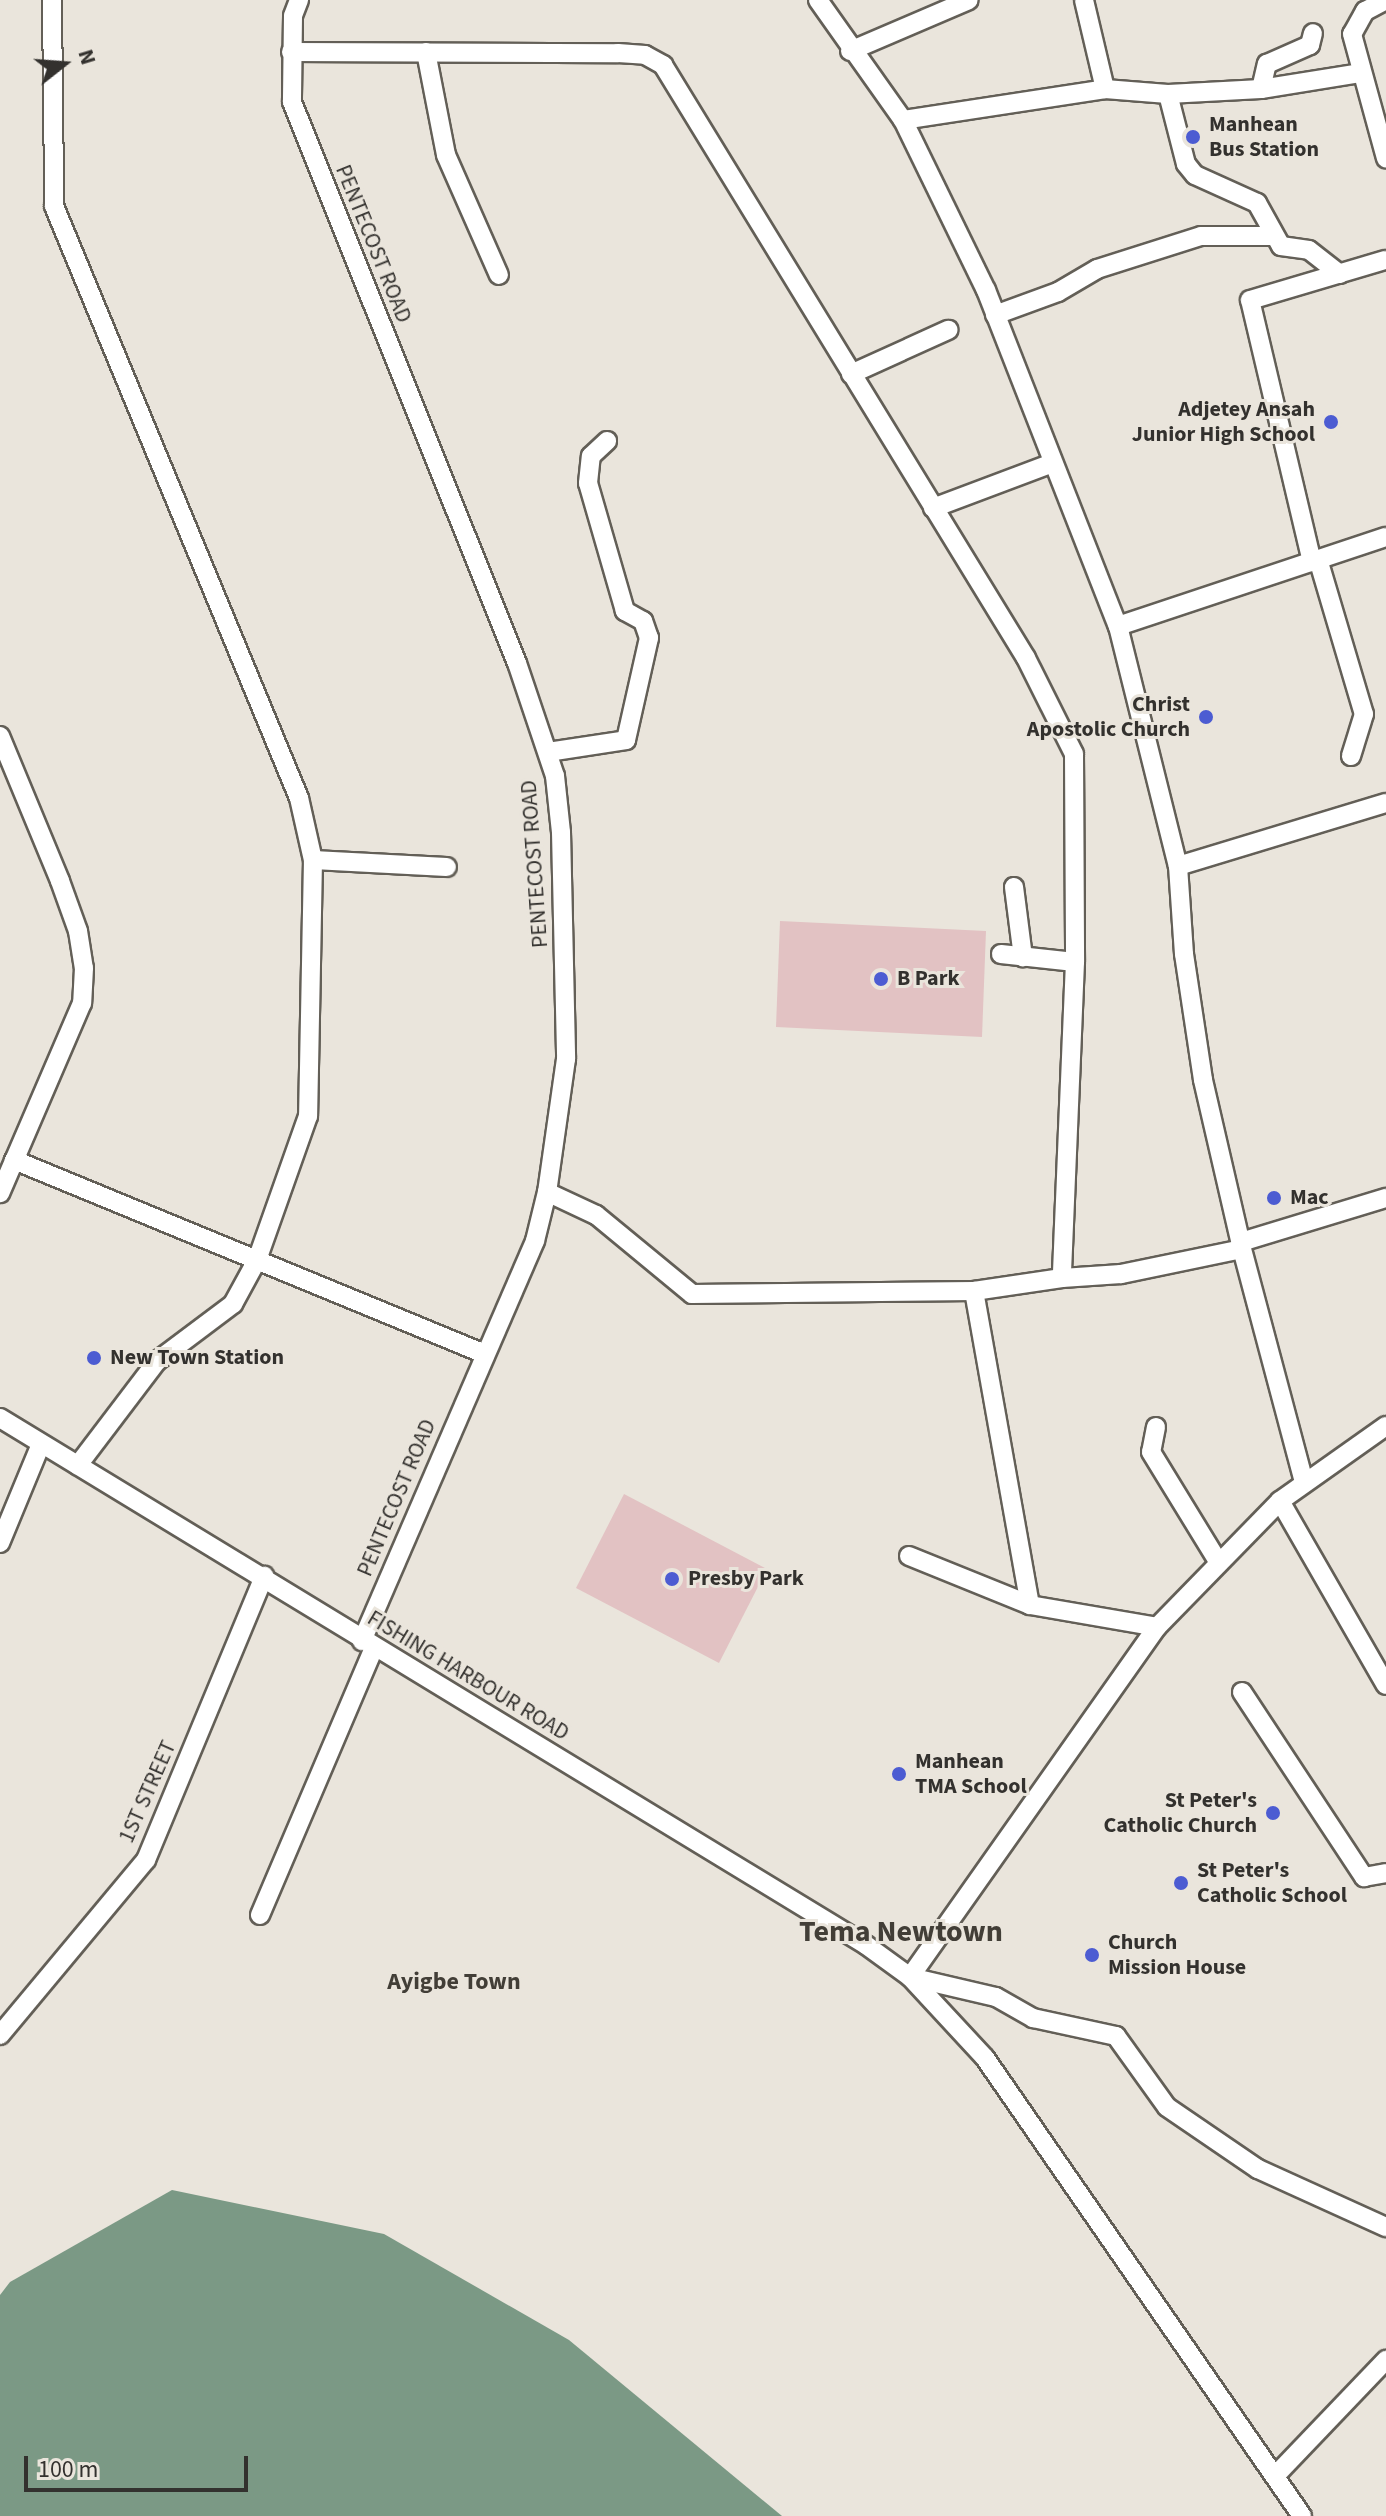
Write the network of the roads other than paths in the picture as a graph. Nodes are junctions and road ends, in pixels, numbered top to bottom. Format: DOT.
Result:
graph roads {
  1 [pos="52,0"];
  2 [pos="299,0"];
  3 [pos="818,0"];
  4 [pos="969,0"];
  5 [pos="1084,0"];
  6 [pos="1386,0"];
  7 [pos="1313,33"];
  8 [pos="850,51"];
  9 [pos="291,52"];
  10 [pos="426,52"];
  11 [pos="1360,73"];
  12 [pos="1105,89"];
  13 [pos="1261,89"];
  14 [pos="1168,94"];
  15 [pos="903,120"];
  16 [pos="1386,158"];
  17 [pos="1273,236"];
  18 [pos="1385,260"];
  19 [pos="1340,274"];
  20 [pos="499,275"];
  21 [pos="995,315"];
  22 [pos="948,330"];
  23 [pos="851,374"];
  24 [pos="607,441"];
  25 [pos="1050,464"];
  26 [pos="933,508"];
  27 [pos="1386,537"];
  28 [pos="1315,560"];
  29 [pos="1118,626"];
  30 [pos="0,736"];
  31 [pos="548,752"];
  32 [pos="1351,756"];
  33 [pos="1386,803"];
  34 [pos="313,860"];
  35 [pos="1178,866"];
  36 [pos="447,867"];
  37 [pos="1014,887"];
  38 [pos="1001,954"];
  39 [pos="1023,957"];
  40 [pos="1075,962"];
  41 [pos="14,1160"];
  42 [pos="547,1192"];
  43 [pos="0,1193"];
  44 [pos="1386,1198"];
  45 [pos="1242,1246"];
  46 [pos="257,1260"];
  47 [pos="1062,1278"];
  48 [pos="974,1291"];
  49 [pos="485,1354"];
  50 [pos="0,1418"];
  51 [pos="1386,1426"];
  52 [pos="1156,1427"];
  53 [pos="41,1444"];
  54 [pos="78,1465"];
  55 [pos="1304,1482"];
  56 [pos="1280,1501"];
  57 [pos="0,1543"];
  58 [pos="909,1556"];
  59 [pos="1219,1563"];
  60 [pos="264,1576"];
  61 [pos="1030,1605"];
  62 [pos="1157,1627"];
  63 [pos="368,1644"];
  64 [pos="1386,1685"];
  65 [pos="1242,1692"];
  66 [pos="1386,1873"];
  67 [pos="260,1915"];
  68 [pos="910,1977"];
  69 [pos="0,2035"];
  70 [pos="1386,2227"];
  71 [pos="1386,2360"];
  72 [pos="1275,2476"];
  73 [pos="1302,2516"];
  1 -- 34 [label="street"];
  2 -- 9 [label="street, PENTECOST ROAD"];
  3 -- 8 [label="street"];
  4 -- 8 [label="street"];
  5 -- 12 [label="street"];
  6 -- 11 [label="street"];
  7 -- 13 [label="street"];
  8 -- 15 [label="street"];
  9 -- 10 [label="street"];
  9 -- 31 [label="street, PENTECOST ROAD"];
  10 -- 20 [label="street"];
  10 -- 23 [label="street"];
  11 -- 13 [label="street"];
  11 -- 16 [label="street"];
  12 -- 14 [label="street"];
  12 -- 15 [label="street"];
  13 -- 14 [label="street"];
  14 -- 17 [label="street"];
  15 -- 21 [label="street"];
  17 -- 19 [label="street"];
  17 -- 21 [label="street"];
  18 -- 19 [label="street"];
  19 -- 28 [label="street"];
  21 -- 25 [label="street"];
  22 -- 23 [label="street"];
  23 -- 26 [label="street"];
  24 -- 31 [label="street"];
  25 -- 26 [label="street"];
  25 -- 29 [label="street"];
  26 -- 40 [label="street"];
  27 -- 28 [label="street"];
  28 -- 29 [label="street"];
  28 -- 32 [label="street"];
  29 -- 35 [label="street"];
  30 -- 41 [label="street"];
  31 -- 42 [label="street, PENTECOST ROAD"];
  33 -- 35 [label="street"];
  34 -- 36 [label="street"];
  34 -- 46 [label="street"];
  35 -- 45 [label="street"];
  37 -- 39 [label="street"];
  38 -- 39 [label="street"];
  39 -- 40 [label="street"];
  40 -- 47 [label="street"];
  41 -- 43 [label="street"];
  41 -- 46 [label="street"];
  42 -- 48 [label="street"];
  42 -- 49 [label="street, PENTECOST ROAD"];
  44 -- 45 [label="street"];
  45 -- 47 [label="street"];
  45 -- 55 [label="street"];
  46 -- 49 [label="street"];
  46 -- 54 [label="street"];
  47 -- 48 [label="street"];
  48 -- 61 [label="street"];
  49 -- 63 [label="street, PENTECOST ROAD"];
  50 -- 53 [label="street, FISHING HARBOUR ROAD"];
  51 -- 55 [label="street"];
  52 -- 59 [label="street"];
  53 -- 54 [label="street, FISHING HARBOUR ROAD"];
  53 -- 57 [label="street"];
  54 -- 60 [label="street, FISHING HARBOUR ROAD"];
  55 -- 56 [label="street"];
  56 -- 59 [label="street"];
  56 -- 64 [label="street"];
  58 -- 61 [label="street"];
  59 -- 62 [label="street"];
  60 -- 63 [label="street, FISHING HARBOUR ROAD"];
  60 -- 69 [label="street, 1ST STREET"];
  61 -- 62 [label="street"];
  62 -- 68 [label="street"];
  63 -- 67 [label="street, PENTECOST ROAD"];
  63 -- 68 [label="street, FISHING HARBOUR ROAD"];
  65 -- 66 [label="street"];
  68 -- 70 [label="street"];
  68 -- 72 [label="street"];
  71 -- 72 [label="street"];
  72 -- 73 [label="street"];
}
